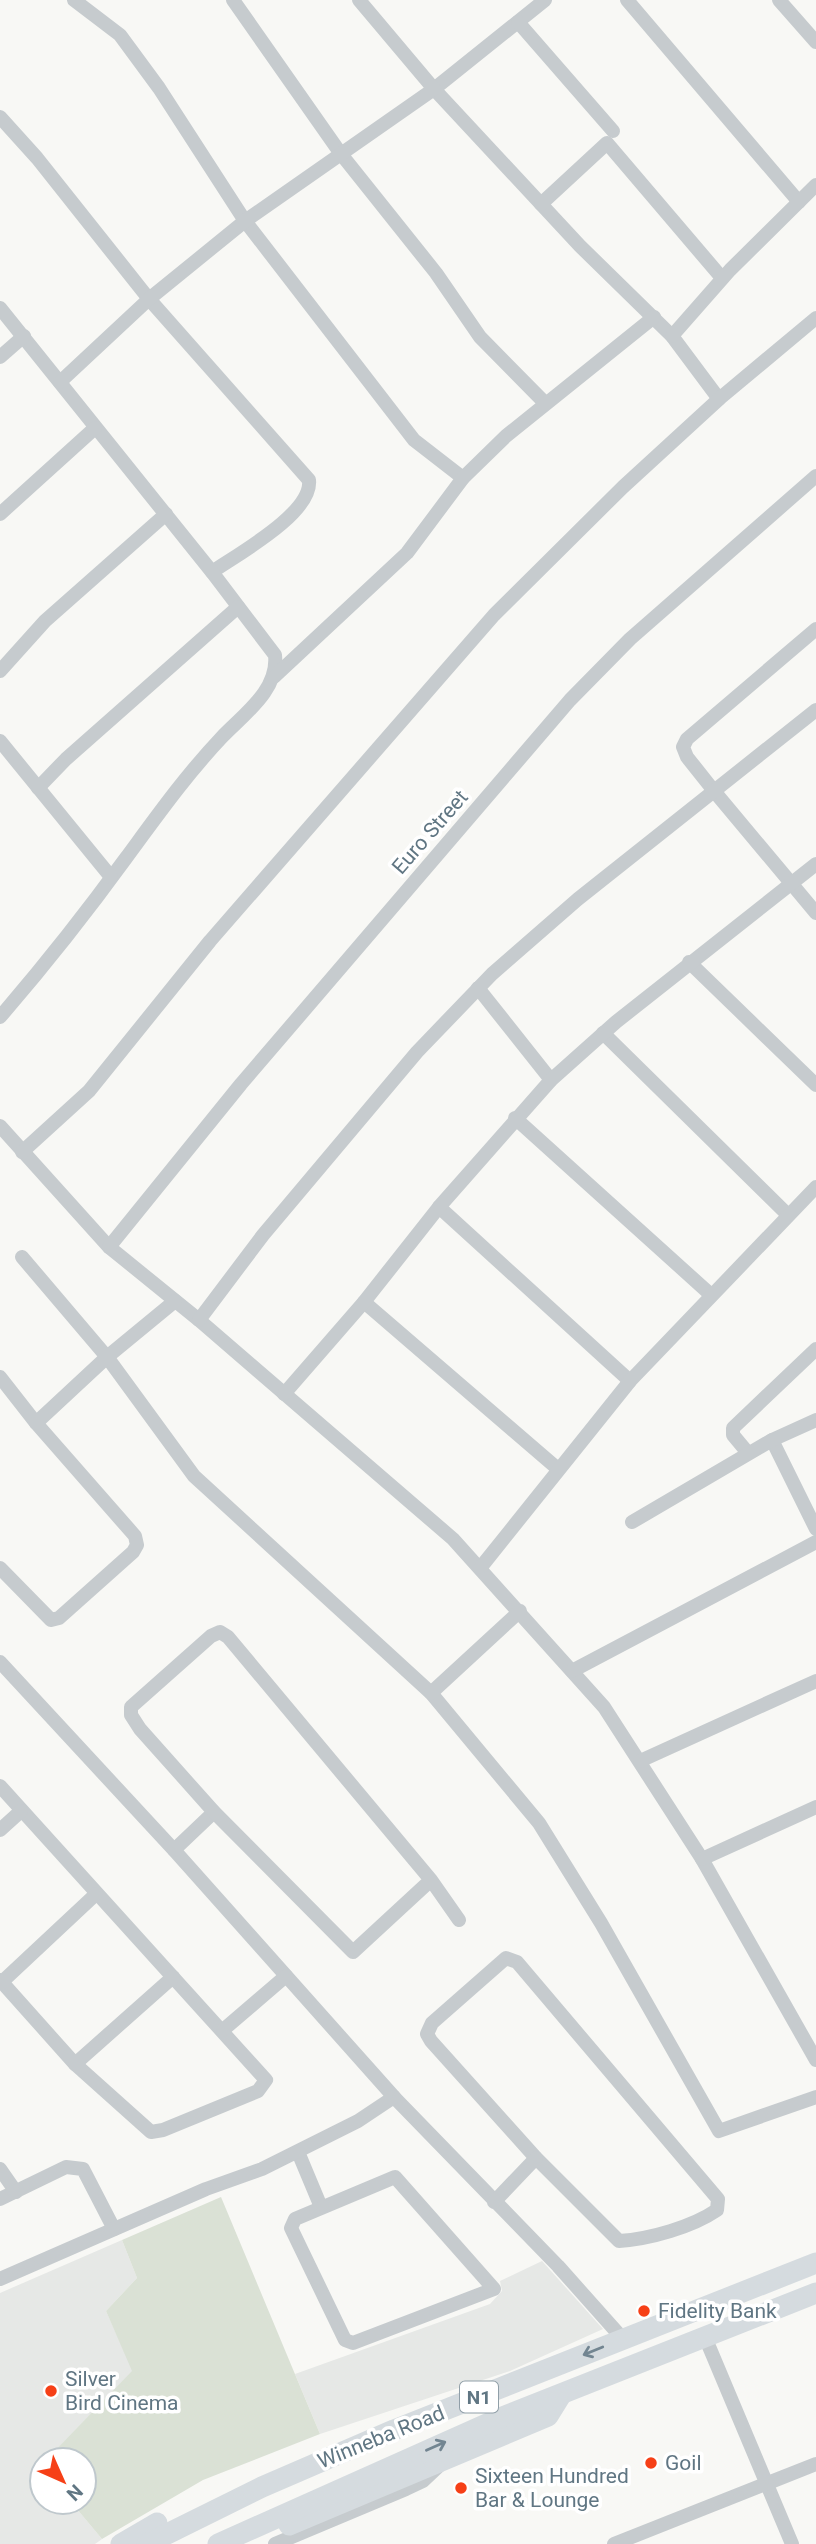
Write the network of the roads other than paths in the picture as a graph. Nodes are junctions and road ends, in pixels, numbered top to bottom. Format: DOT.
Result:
graph roads {
  1 [pos="74,0"];
  2 [pos="233,0"];
  3 [pos="545,0"];
  4 [pos="628,0"];
  5 [pos="779,0"];
  6 [pos="365,2"];
  7 [pos="518,22"];
  8 [pos="816,42"];
  9 [pos="434,89"];
  10 [pos="0,117"];
  11 [pos="613,131"];
  12 [pos="341,154"];
  13 [pos="816,185"];
  14 [pos="799,202"];
  15 [pos="541,204"];
  16 [pos="245,221"];
  17 [pos="722,278"];
  18 [pos="149,299"];
  19 [pos="0,308"];
  20 [pos="654,317"];
  21 [pos="816,318"];
  22 [pos="24,336"];
  23 [pos="672,336"];
  24 [pos="0,358"];
  25 [pos="60,382"];
  26 [pos="719,399"];
  27 [pos="544,402"];
  28 [pos="95,428"];
  29 [pos="816,476"];
  30 [pos="463,478"];
  31 [pos="0,514"];
  32 [pos="166,514"];
  33 [pos="212,572"];
  34 [pos="238,607"];
  35 [pos="816,629"];
  36 [pos="0,671"];
  37 [pos="274,677"];
  38 [pos="816,709"];
  39 [pos="0,741"];
  40 [pos="38,788"];
  41 [pos="714,791"];
  42 [pos="816,864"];
  43 [pos="111,877"];
  44 [pos="792,884"];
  45 [pos="816,913"];
  46 [pos="689,962"];
  47 [pos="478,988"];
  48 [pos="0,1017"];
  49 [pos="603,1032"];
  50 [pos="551,1080"];
  51 [pos="816,1085"];
  52 [pos="515,1118"];
  53 [pos="0,1126"];
  54 [pos="22,1152"];
  55 [pos="816,1187"];
  56 [pos="439,1207"];
  57 [pos="787,1214"];
  58 [pos="109,1247"];
  59 [pos="22,1257"];
  60 [pos="710,1294"];
  61 [pos="176,1301"];
  62 [pos="364,1302"];
  63 [pos="199,1320"];
  64 [pos="816,1349"];
  65 [pos="107,1357"];
  66 [pos="0,1377"];
  67 [pos="630,1381"];
  68 [pos="284,1394"];
  69 [pos="816,1420"];
  70 [pos="36,1423"];
  71 [pos="772,1440"];
  72 [pos="748,1453"];
  73 [pos="558,1469"];
  74 [pos="632,1522"];
  75 [pos="816,1529"];
  76 [pos="816,1542"];
  77 [pos="481,1567"];
  78 [pos="0,1568"];
  79 [pos="520,1611"];
  80 [pos="0,1662"];
  81 [pos="572,1671"];
  82 [pos="816,1681"];
  83 [pos="431,1693"];
  84 [pos="640,1761"];
  85 [pos="0,1786"];
  86 [pos="816,1807"];
  87 [pos="21,1811"];
  88 [pos="214,1812"];
  89 [pos="0,1829"];
  90 [pos="174,1850"];
  91 [pos="702,1859"];
  92 [pos="431,1880"];
  93 [pos="96,1894"];
  94 [pos="459,1920"];
  95 [pos="286,1976"];
  96 [pos="173,1977"];
  97 [pos="1,1981"];
  98 [pos="223,2030"];
  99 [pos="816,2060"];
  100 [pos="75,2064"];
  101 [pos="394,2097"];
  102 [pos="816,2097"];
  103 [pos="298,2152"];
  104 [pos="536,2158"];
  105 [pos="0,2169"];
  106 [pos="16,2192"];
  107 [pos="0,2199"];
  108 [pos="494,2202"];
  109 [pos="321,2207"];
  110 [pos="114,2229"];
  111 [pos="816,2263"];
  112 [pos="0,2279"];
  113 [pos="816,2293"];
  114 [pos="705,2337"];
  115 [pos="623,2339"];
  116 [pos="561,2395"];
  117 [pos="448,2409"];
  118 [pos="445,2460"];
  119 [pos="816,2464"];
  120 [pos="769,2482"];
  121 [pos="284,2542"];
  122 [pos="121,2544"];
  123 [pos="147,2544"];
  124 [pos="218,2544"];
  125 [pos="246,2544"];
  126 [pos="614,2544"];
  127 [pos="792,2544"];
  1 -- 16 [label="street"];
  2 -- 12 [label="street"];
  3 -- 7 [label="street"];
  4 -- 14 [label="street"];
  5 -- 8 [label="street"];
  6 -- 9 [label="street"];
  7 -- 9 [label="street"];
  7 -- 11 [label="street"];
  9 -- 12 [label="street"];
  9 -- 15 [label="street"];
  10 -- 18 [label="street"];
  12 -- 16 [label="street"];
  12 -- 27 [label="street"];
  13 -- 14 [label="street"];
  14 -- 17 [label="street"];
  15 -- 17 [label="street"];
  15 -- 20 [label="street"];
  16 -- 18 [label="street"];
  16 -- 30 [label="street"];
  17 -- 23 [label="street"];
  18 -- 25 [label="street"];
  18 -- 33 [label="street"];
  19 -- 22 [label="street"];
  20 -- 23 [label="street"];
  20 -- 27 [label="street"];
  21 -- 26 [label="street"];
  22 -- 24 [label="street"];
  22 -- 25 [label="street"];
  23 -- 26 [label="street"];
  25 -- 28 [label="street"];
  26 -- 54 [label="street"];
  27 -- 30 [label="street"];
  28 -- 31 [label="street"];
  28 -- 32 [label="street"];
  29 -- 58 [label="street, Euro Street"];
  30 -- 37 [label="street"];
  32 -- 33 [label="street"];
  32 -- 36 [label="street"];
  33 -- 34 [label="street"];
  34 -- 37 [label="street"];
  34 -- 40 [label="street"];
  35 -- 41 [label="street"];
  37 -- 43 [label="street"];
  38 -- 41 [label="street"];
  39 -- 40 [label="street"];
  40 -- 43 [label="street"];
  41 -- 44 [label="street"];
  41 -- 47 [label="street"];
  42 -- 44 [label="street"];
  43 -- 48 [label="street"];
  44 -- 45 [label="street"];
  44 -- 46 [label="street"];
  46 -- 49 [label="street"];
  46 -- 51 [label="street"];
  47 -- 50 [label="street"];
  47 -- 63 [label="street"];
  49 -- 50 [label="street"];
  49 -- 57 [label="street"];
  50 -- 52 [label="street"];
  52 -- 56 [label="street"];
  52 -- 60 [label="street"];
  53 -- 54 [label="street"];
  54 -- 58 [label="street"];
  55 -- 57 [label="street"];
  56 -- 62 [label="street"];
  56 -- 67 [label="street"];
  57 -- 60 [label="street"];
  58 -- 61 [label="street"];
  59 -- 65 [label="street"];
  60 -- 67 [label="street"];
  61 -- 63 [label="street"];
  61 -- 65 [label="street"];
  62 -- 68 [label="street"];
  62 -- 73 [label="street"];
  63 -- 68 [label="street"];
  64 -- 72 [label="street"];
  65 -- 70 [label="street"];
  65 -- 83 [label="street"];
  66 -- 70 [label="street"];
  67 -- 73 [label="street"];
  68 -- 77 [label="street"];
  69 -- 71 [label="street"];
  70 -- 78 [label="street"];
  71 -- 72 [label="street"];
  71 -- 75 [label="street"];
  72 -- 74 [label="street"];
  73 -- 77 [label="street"];
  76 -- 81 [label="street"];
  77 -- 79 [label="street"];
  79 -- 81 [label="street"];
  79 -- 83 [label="street"];
  80 -- 90 [label="street"];
  81 -- 84 [label="street"];
  82 -- 84 [label="street"];
  83 -- 102 [label="street"];
  84 -- 91 [label="street"];
  85 -- 87 [label="street"];
  86 -- 91 [label="street"];
  87 -- 89 [label="street"];
  87 -- 93 [label="street"];
  88 -- 90 [label="street"];
  88 -- 92 [label="street"];
  88 -- 92 [label="street"];
  90 -- 95 [label="street"];
  91 -- 99 [label="street"];
  92 -- 94 [label="street"];
  93 -- 96 [label="street"];
  93 -- 97 [label="street"];
  95 -- 98 [label="street"];
  95 -- 101 [label="street"];
  96 -- 98 [label="street"];
  96 -- 100 [label="street"];
  97 -- 100 [label="street"];
  98 -- 100 [label="street"];
  101 -- 103 [label="street"];
  101 -- 108 [label="street"];
  103 -- 109 [label="street"];
  103 -- 110 [label="street"];
  104 -- 104 [label="street"];
  104 -- 108 [label="street"];
  105 -- 106 [label="street"];
  106 -- 107 [label="street"];
  106 -- 110 [label="street"];
  108 -- 115 [label="street"];
  109 -- 109 [label="street"];
  110 -- 112 [label="street"];
  111 -- 115 [label="highway, Winneba Road / N1"];
  113 -- 114 [label="highway, Winneba Road / N1"];
  114 -- 116 [label="highway, Winneba Road / N1"];
  114 -- 120 [label="street"];
  115 -- 117 [label="highway, Winneba Road / N1, one-way"];
  116 -- 118 [label="highway"];
  124 -- 116 [label="highway, Winneba Road / N1, one-way"];
  117 -- 122 [label="highway"];
  117 -- 123 [label="highway, Winneba Road / N1"];
  118 -- 121 [label="street"];
  118 -- 125 [label="highway"];
  119 -- 120 [label="street"];
  120 -- 126 [label="street"];
  120 -- 127 [label="street"];
}
